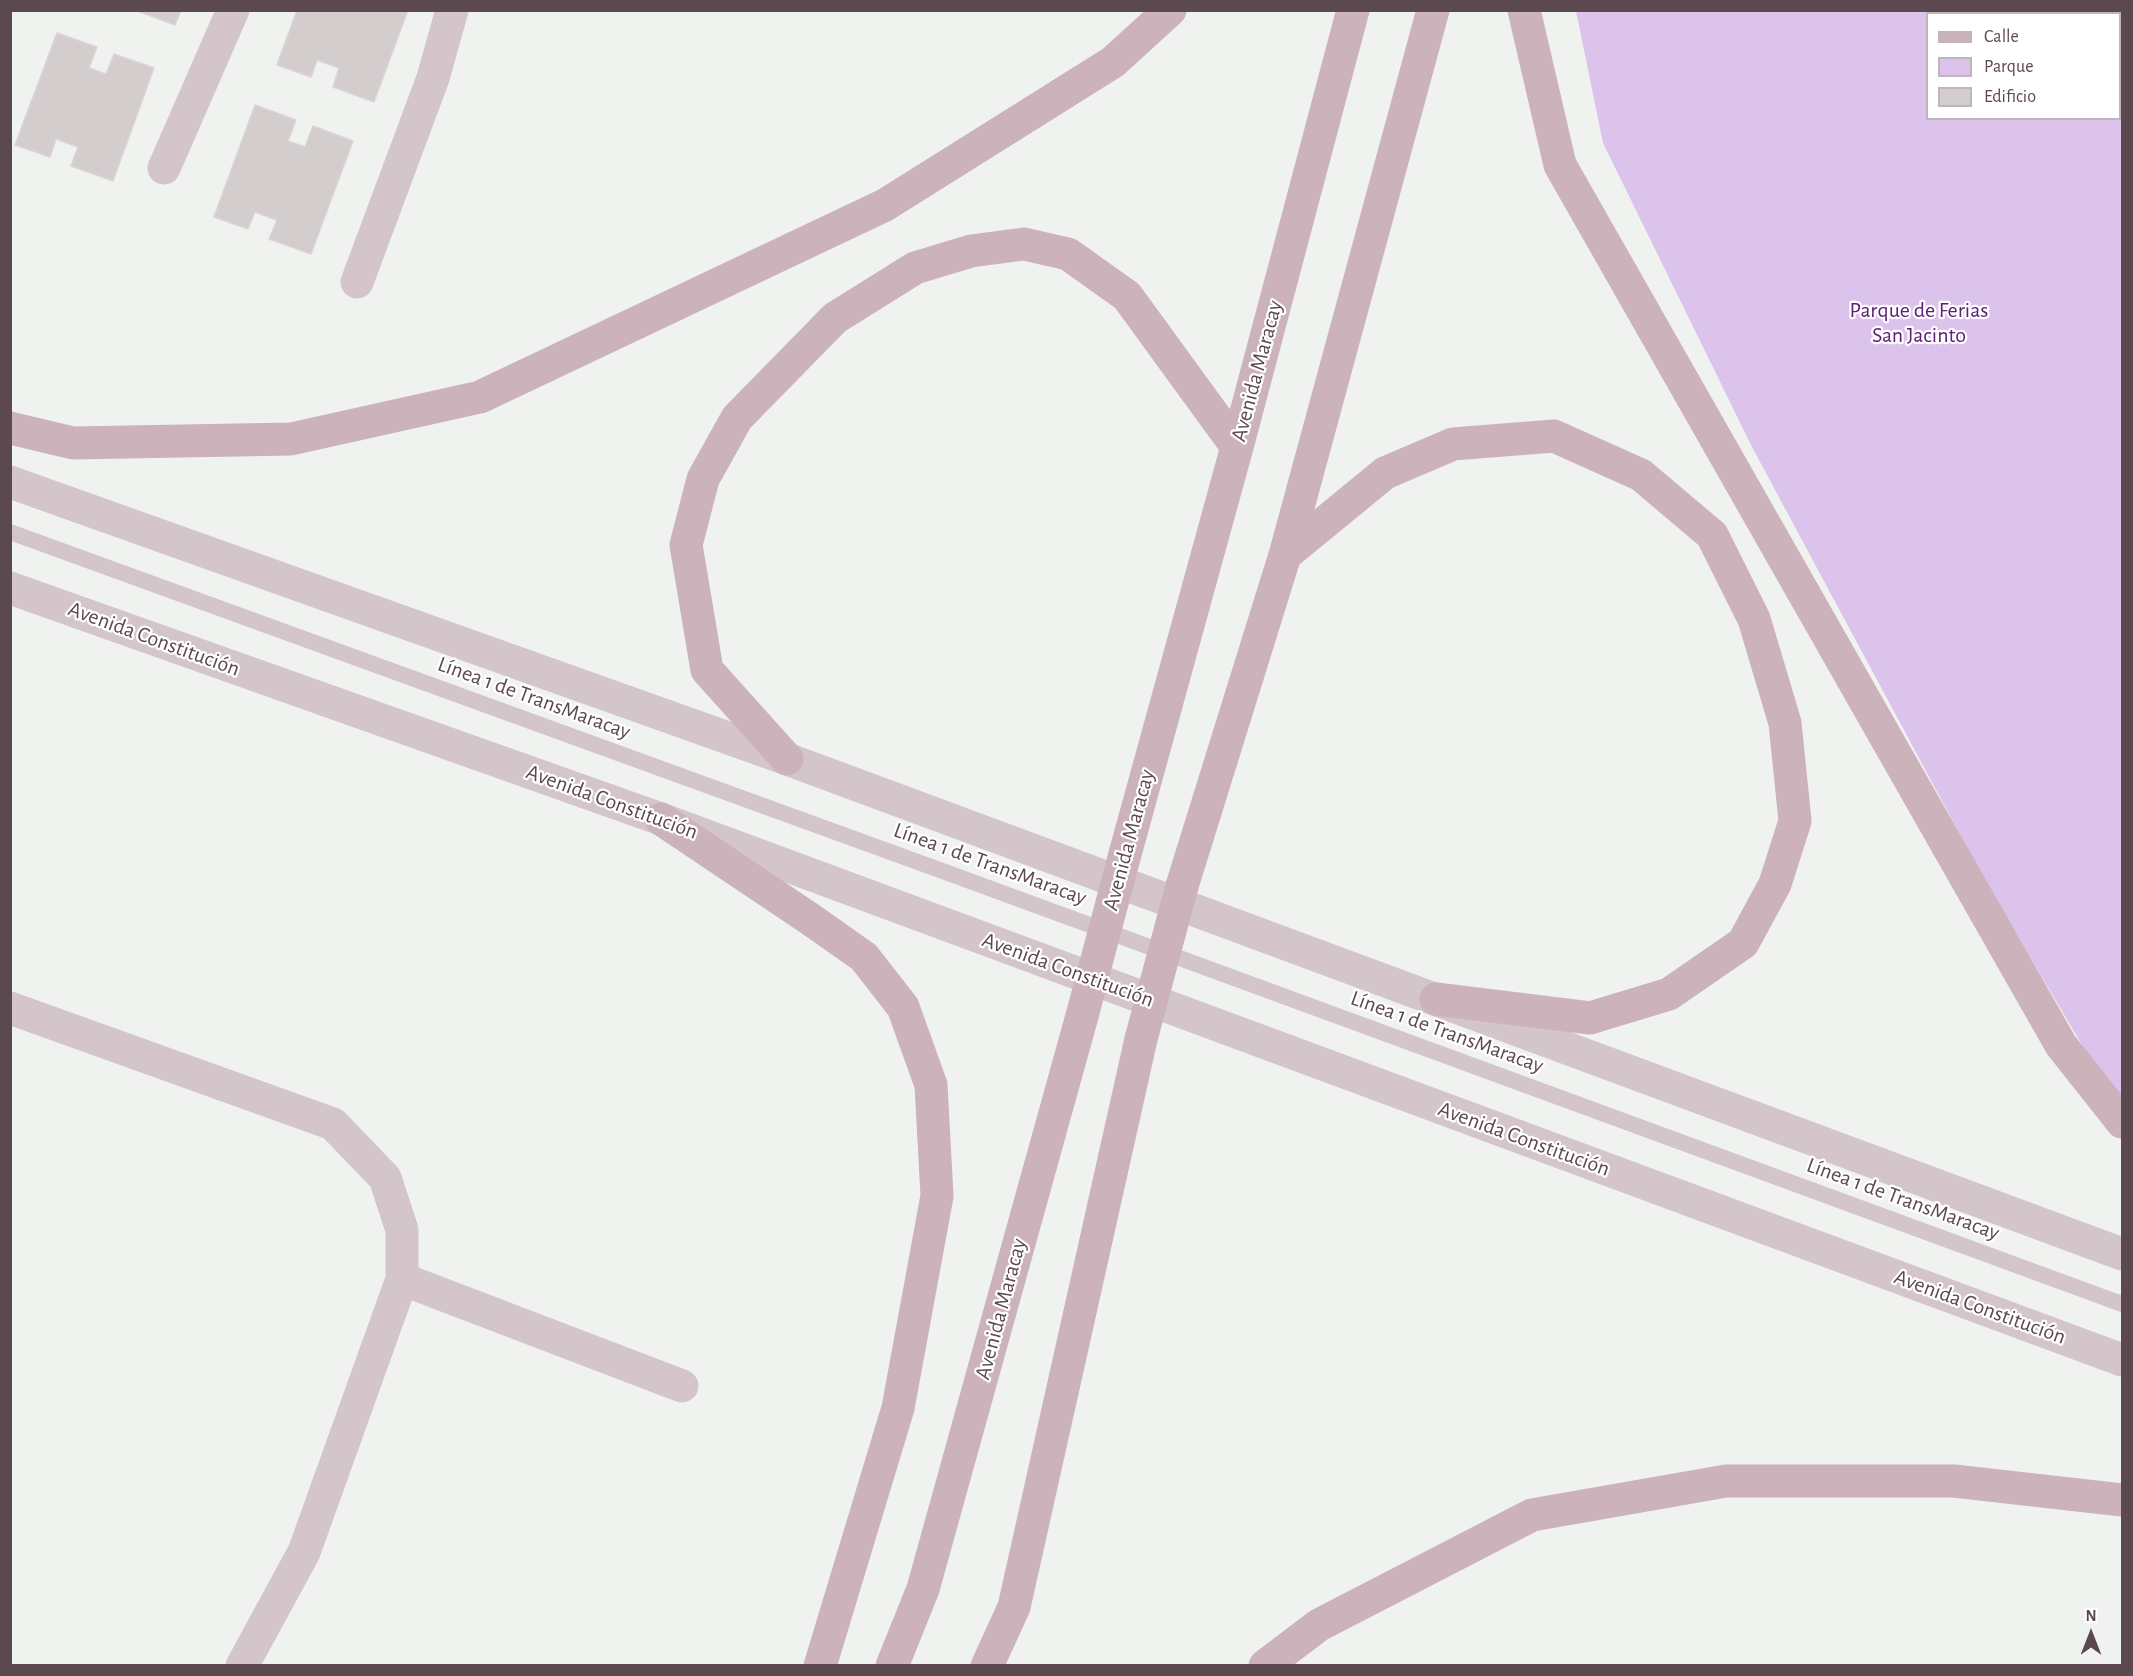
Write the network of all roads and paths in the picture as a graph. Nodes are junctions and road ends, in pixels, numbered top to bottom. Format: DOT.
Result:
graph roads {
  1 [pos="233,10"];
  2 [pos="452,10"];
  3 [pos="1170,10"];
  4 [pos="1353,10"];
  5 [pos="1433,10"];
  6 [pos="1524,10"];
  7 [pos="164,168"];
  8 [pos="357,282"];
  9 [pos="10,428"];
  10 [pos="1237,447"];
  11 [pos="10,482"];
  12 [pos="10,532"];
  13 [pos="1285,555"];
  14 [pos="10,588"];
  15 [pos="787,759"];
  16 [pos="661,819"];
  17 [pos="1436,999"];
  18 [pos="10,1008"];
  19 [pos="2122,1122"];
  20 [pos="2122,1254"];
  21 [pos="402,1279"];
  22 [pos="2122,1304"];
  23 [pos="2122,1360"];
  24 [pos="682,1386"];
  25 [pos="2122,1500"];
  26 [pos="242,1665"];
  27 [pos="820,1665"];
  28 [pos="892,1665"];
  29 [pos="987,1665"];
  30 [pos="1265,1665"];
  1 -- 7 [label="street"];
  2 -- 8 [label="street"];
  3 -- 9 [label="main road"];
  4 -- 10 [label="main road, Avenida Maracay"];
  5 -- 13 [label="main road"];
  6 -- 19 [label="main road"];
  10 -- 15 [label="main road"];
  10 -- 28 [label="main road, Avenida Maracay, bridge"];
  11 -- 15 [label="street"];
  12 -- 22 [label="lane, Línea 1 de TransMaracay"];
  13 -- 17 [label="main road"];
  13 -- 29 [label="main road, bridge"];
  14 -- 16 [label="street, Avenida Constitución"];
  15 -- 17 [label="street"];
  16 -- 23 [label="street, Avenida Constitución"];
  16 -- 27 [label="main road"];
  17 -- 20 [label="street"];
  18 -- 21 [label="street"];
  21 -- 24 [label="street"];
  21 -- 26 [label="street"];
  25 -- 30 [label="main road"];
}
